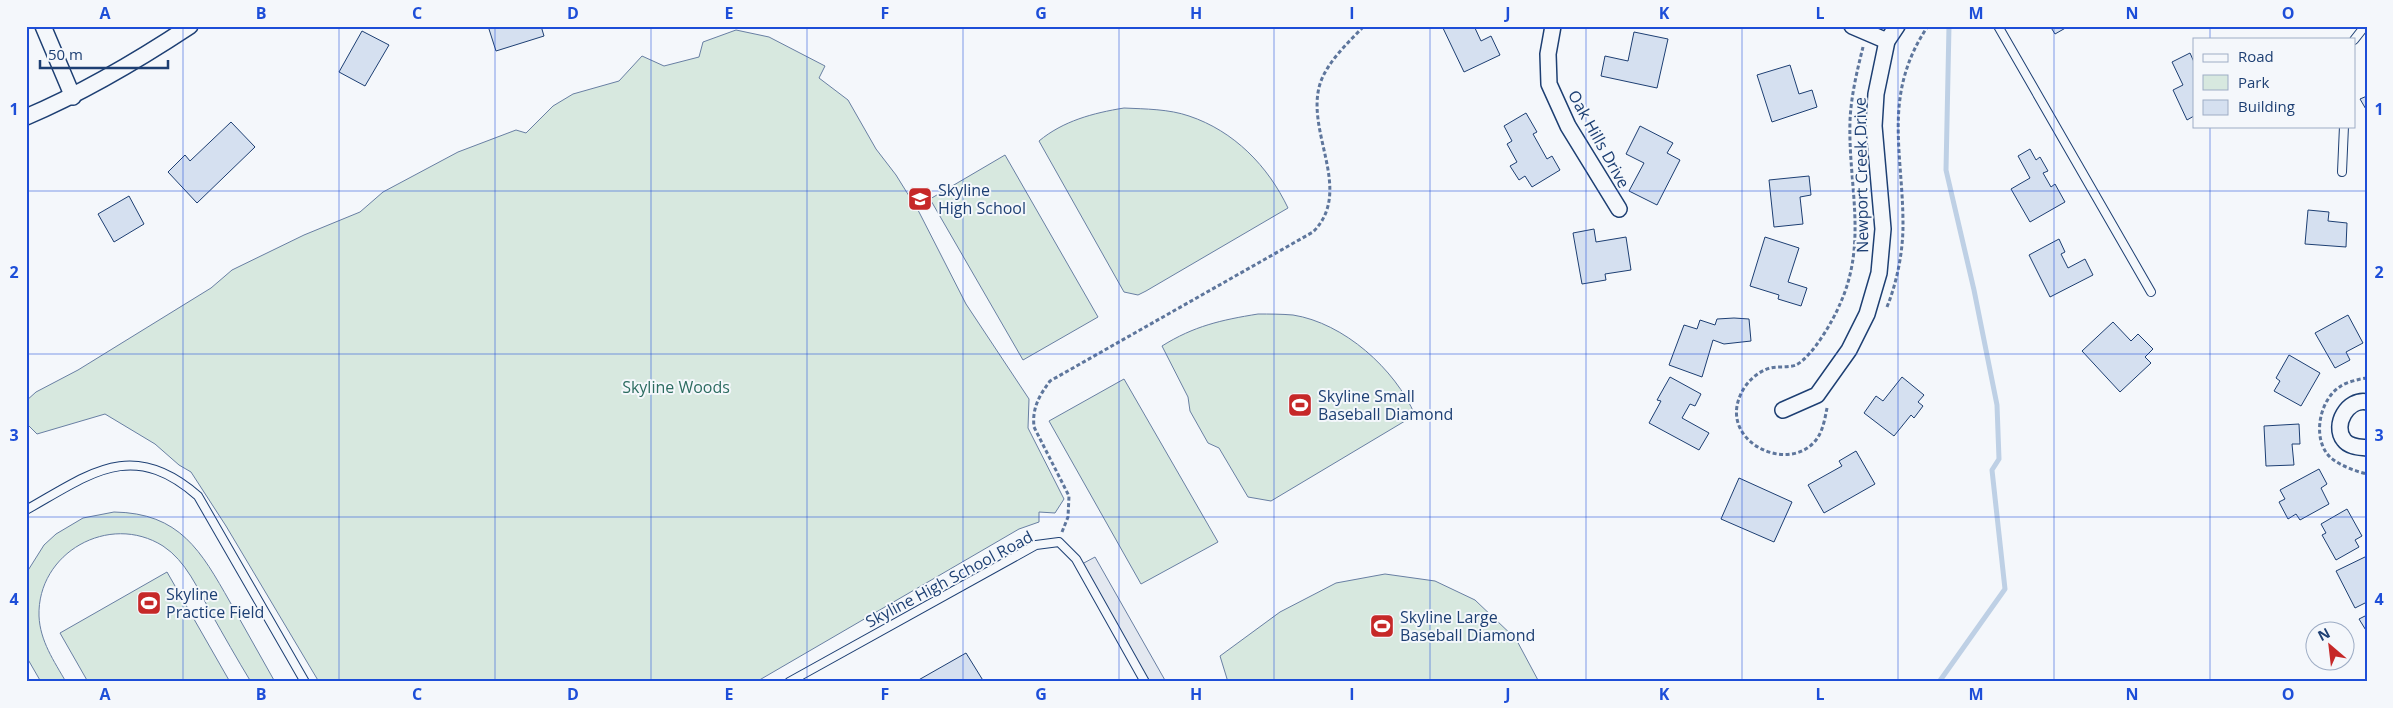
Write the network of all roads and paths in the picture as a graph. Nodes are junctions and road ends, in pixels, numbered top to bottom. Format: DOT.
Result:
graph roads {
  1 [pos="43,26"];
  2 [pos="190,26"];
  3 [pos="1364,26"];
  4 [pos="1553,26"];
  5 [pos="1852,26"];
  6 [pos="1897,26"];
  7 [pos="1928,26"];
  8 [pos="1998,26"];
  9 [pos="2365,26"];
  10 [pos="2356,38"];
  11 [pos="1887,41"];
  12 [pos="1864,47"];
  13 [pos="73,97"];
  14 [pos="26,117"];
  15 [pos="2344,128"];
  16 [pos="2342,172"];
  17 [pos="1619,209"];
  18 [pos="2151,292"];
  19 [pos="1886,311"];
  20 [pos="1828,402"];
  21 [pos="2367,402"];
  22 [pos="1783,410"];
  23 [pos="2367,448"];
  24 [pos="26,510"];
  25 [pos="1058,542"];
  26 [pos="305,682"];
  27 [pos="789,682"];
  28 [pos="1145,682"];
  1 -- 13 [label="street"];
  2 -- 13 [label="street"];
  3 -- 25 [label="path"];
  4 -- 17 [label="street, Oak Hills Drive"];
  5 -- 11 [label="street"];
  6 -- 11 [label="street, Newport Creek Drive"];
  7 -- 19 [label="path"];
  8 -- 18 [label="lane"];
  9 -- 10 [label="lane"];
  11 -- 22 [label="street, Newport Creek Drive"];
  12 -- 20 [label="path"];
  13 -- 14 [label="street"];
  15 -- 16 [label="lane"];
  21 -- 23 [label="street"];
  24 -- 26 [label="lane"];
  25 -- 27 [label="lane, Skyline High School Road"];
  25 -- 28 [label="lane, Skyline High School Road"];
}
